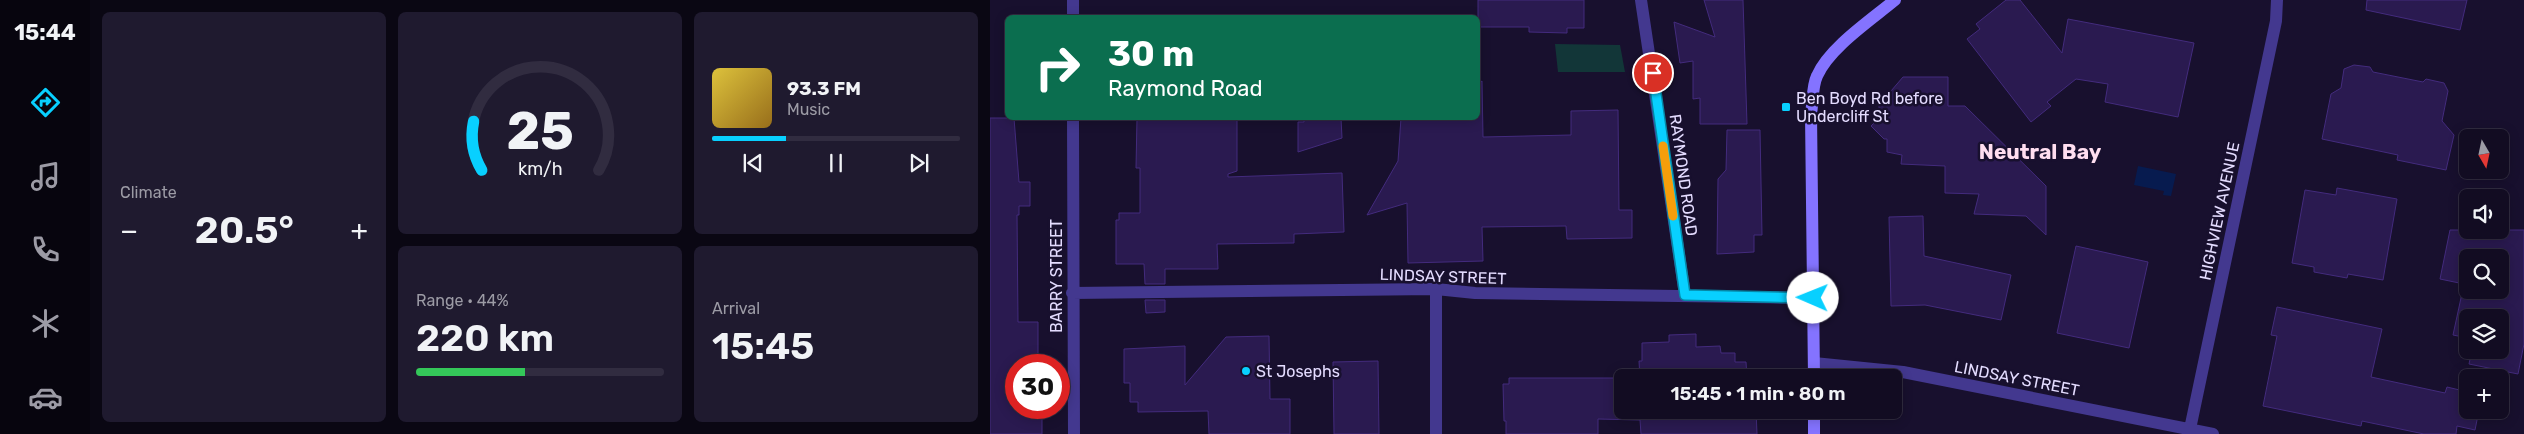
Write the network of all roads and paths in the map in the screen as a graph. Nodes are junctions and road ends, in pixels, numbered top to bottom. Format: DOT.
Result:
graph roads {
  1 [pos="1073,0"];
  2 [pos="1640,0"];
  3 [pos="1895,0"];
  4 [pos="2277,0"];
  5 [pos="1073,15"];
  6 [pos="1072,120"];
  7 [pos="1436,290"];
  8 [pos="1072,293"];
  9 [pos="1685,295"];
  10 [pos="1813,298"];
  11 [pos="1814,363"];
  12 [pos="1814,369"];
  13 [pos="1814,419"];
  14 [pos="2190,429"];
  15 [pos="1074,434"];
  16 [pos="1436,434"];
  17 [pos="1814,434"];
  18 [pos="2213,434"];
  1 -- 5 [label="street"];
  2 -- 9 [label="street, RAYMOND ROAD"];
  3 -- 10 [label="street"];
  4 -- 14 [label="street, HIGHVIEW AVENUE"];
  6 -- 8 [label="street, BARRY STREET"];
  7 -- 8 [label="street, LINDSAY STREET"];
  7 -- 9 [label="street, LINDSAY STREET"];
  7 -- 16 [label="street"];
  8 -- 15 [label="street, BARRY STREET"];
  9 -- 10 [label="street, LINDSAY STREET"];
  10 -- 11 [label="street"];
  11 -- 12 [label="street"];
  11 -- 14 [label="street, LINDSAY STREET"];
  13 -- 17 [label="street"];
  14 -- 18 [label="street, LINDSAY STREET"];
}
